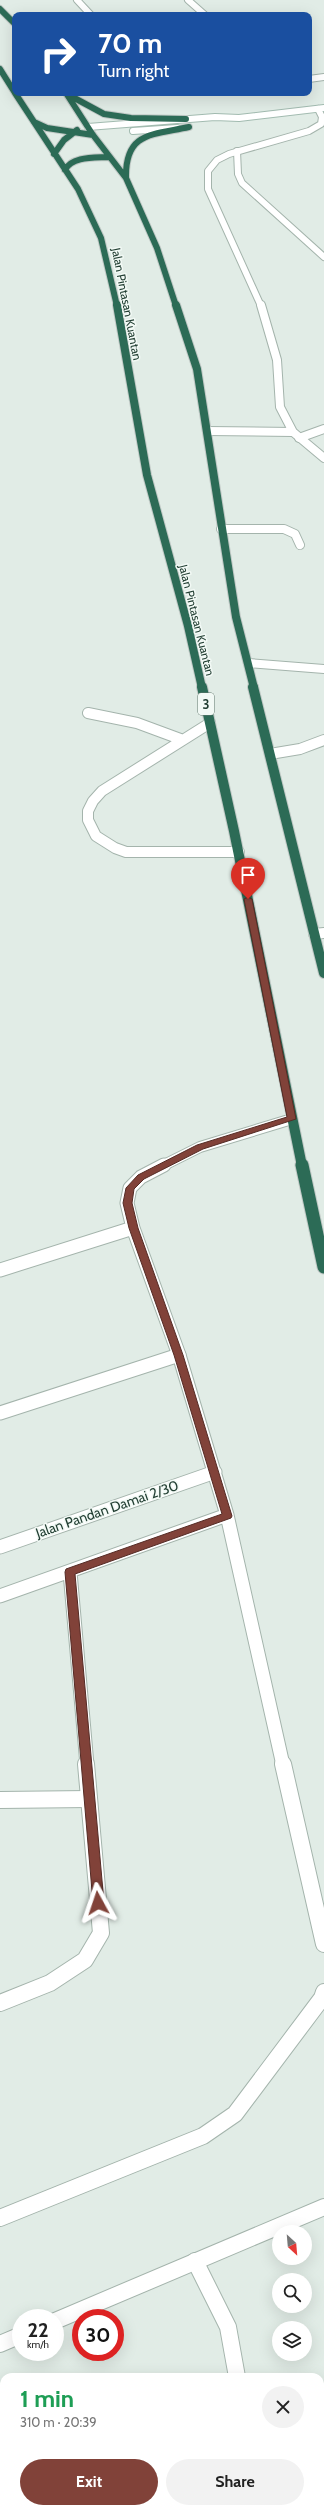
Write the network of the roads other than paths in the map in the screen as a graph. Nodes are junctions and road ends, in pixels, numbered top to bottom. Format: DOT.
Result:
graph roads {
  1 [pos="77,0"];
  2 [pos="188,0"];
  3 [pos="0,9"];
  4 [pos="88,12"];
  5 [pos="202,12"];
  6 [pos="12,21"];
  7 [pos="0,69"];
  8 [pos="324,77"];
  9 [pos="312,79"];
  10 [pos="12,88"];
  11 [pos="17,96"];
  12 [pos="68,96"];
  13 [pos="71,96"];
  14 [pos="321,109"];
  15 [pos="186,118"];
  16 [pos="239,118"];
  17 [pos="34,122"];
  18 [pos="88,127"];
  19 [pos="189,127"];
  20 [pos="73,131"];
  21 [pos="127,132"];
  22 [pos="105,134"];
  23 [pos="93,135"];
  24 [pos="237,151"];
  25 [pos="54,154"];
  26 [pos="109,158"];
  27 [pos="65,170"];
  28 [pos="126,178"];
  29 [pos="324,257"];
  30 [pos="324,429"];
  31 [pos="207,431"];
  32 [pos="296,435"];
  33 [pos="324,458"];
  34 [pos="221,529"];
  35 [pos="300,545"];
  36 [pos="248,663"];
  37 [pos="324,669"];
  38 [pos="88,714"];
  39 [pos="210,724"];
  40 [pos="183,740"];
  41 [pos="324,740"];
  42 [pos="270,754"];
  43 [pos="238,852"];
  44 [pos="319,933"];
  45 [pos="324,973"];
  46 [pos="292,1119"];
  47 [pos="134,1228"];
  48 [pos="324,1267"];
  49 [pos="0,1270"];
  50 [pos="179,1355"];
  51 [pos="0,1413"];
  52 [pos="215,1472"];
  53 [pos="227,1516"];
  54 [pos="0,1547"];
  55 [pos="70,1572"];
  56 [pos="0,1596"];
  57 [pos="89,1799"];
  58 [pos="0,1800"];
  59 [pos="324,1944"];
  60 [pos="324,1992"];
  61 [pos="0,2003"];
  62 [pos="324,2207"];
  63 [pos="0,2218"];
  64 [pos="195,2261"];
  65 [pos="64,2317"];
  66 [pos="12,2339"];
  67 [pos="0,2344"];
  68 [pos="236,2373"];
  1 -- 4 [label="street"];
  2 -- 5 [label="street"];
  3 -- 6 [label="highway"];
  7 -- 10 [label="highway, Jalan Pintasan Kuantan / 3"];
  8 -- 9 [label="street"];
  11 -- 17 [label="highway, Jalan Pintasan Kuantan / 3"];
  12 -- 18 [label="highway"];
  13 -- 15 [label="highway"];
  14 -- 16 [label="street"];
  14 -- 24 [label="street"];
  15 -- 16 [label="street"];
  15 -- 18 [label="street"];
  16 -- 19 [label="street"];
  17 -- 20 [label="highway"];
  17 -- 25 [label="highway, Jalan Pintasan Kuantan / 3"];
  18 -- 20 [label="highway"];
  18 -- 23 [label="highway"];
  19 -- 21 [label="street"];
  19 -- 28 [label="highway"];
  20 -- 23 [label="highway"];
  20 -- 25 [label="highway"];
  22 -- 23 [label="street"];
  23 -- 26 [label="highway"];
  24 -- 29 [label="street"];
  24 -- 32 [label="street"];
  25 -- 27 [label="highway, Jalan Pintasan Kuantan / 3"];
  26 -- 27 [label="highway"];
  26 -- 28 [label="highway"];
  27 -- 39 [label="highway, Jalan Pintasan Kuantan / 3"];
  28 -- 31 [label="highway"];
  30 -- 32 [label="street"];
  31 -- 32 [label="street"];
  31 -- 34 [label="highway"];
  32 -- 33 [label="street"];
  34 -- 35 [label="street"];
  34 -- 36 [label="highway"];
  36 -- 37 [label="street"];
  36 -- 42 [label="highway"];
  38 -- 40 [label="street"];
  39 -- 40 [label="street"];
  39 -- 43 [label="highway, Jalan Pintasan Kuantan / 3"];
  40 -- 43 [label="street"];
  41 -- 42 [label="street"];
  42 -- 44 [label="highway"];
  43 -- 46 [label="highway, Jalan Pintasan Kuantan / 3"];
  44 -- 45 [label="highway"];
  46 -- 47 [label="street"];
  46 -- 48 [label="highway, Jalan Pintasan Kuantan / 3"];
  47 -- 49 [label="street"];
  47 -- 50 [label="street"];
  50 -- 51 [label="street"];
  50 -- 52 [label="street"];
  52 -- 53 [label="street"];
  52 -- 54 [label="street, Jalan Pandan Damai 2/30"];
  53 -- 55 [label="street"];
  53 -- 59 [label="street"];
  55 -- 56 [label="street"];
  55 -- 57 [label="street"];
  57 -- 58 [label="street"];
  57 -- 61 [label="street"];
  60 -- 63 [label="street"];
  62 -- 64 [label="street"];
  64 -- 65 [label="street"];
  64 -- 68 [label="street"];
  66 -- 67 [label="street"];
}
